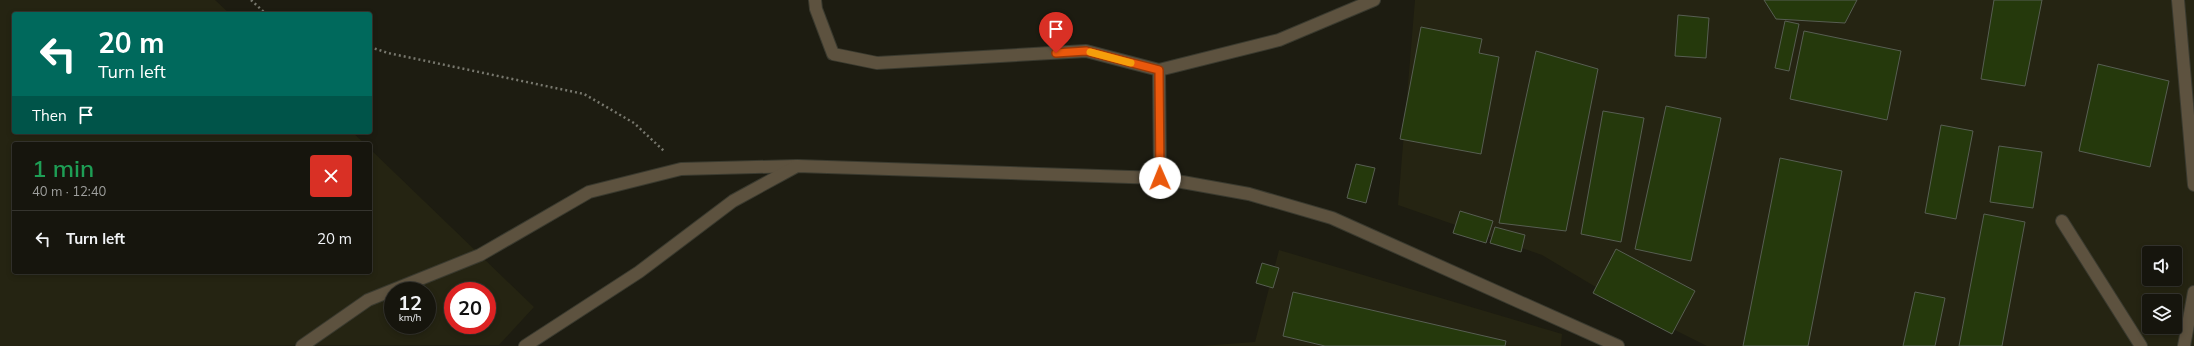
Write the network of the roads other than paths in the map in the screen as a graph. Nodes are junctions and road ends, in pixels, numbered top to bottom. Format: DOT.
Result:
graph roads {
  1 [pos="815,0"];
  2 [pos="1374,0"];
  3 [pos="2178,0"];
  4 [pos="1159,70"];
  5 [pos="798,166"];
  6 [pos="1160,178"];
  7 [pos="2194,185"];
  8 [pos="2062,221"];
  9 [pos="2194,292"];
  10 [pos="302,346"];
  11 [pos="525,346"];
  12 [pos="1618,346"];
  13 [pos="2141,346"];
  14 [pos="2184,346"];
  1 -- 4 [label="street"];
  2 -- 4 [label="street"];
  3 -- 7 [label="street"];
  4 -- 6 [label="street"];
  5 -- 6 [label="street"];
  5 -- 10 [label="street"];
  5 -- 11 [label="street"];
  6 -- 12 [label="street"];
  8 -- 13 [label="street"];
  9 -- 14 [label="street"];
}
